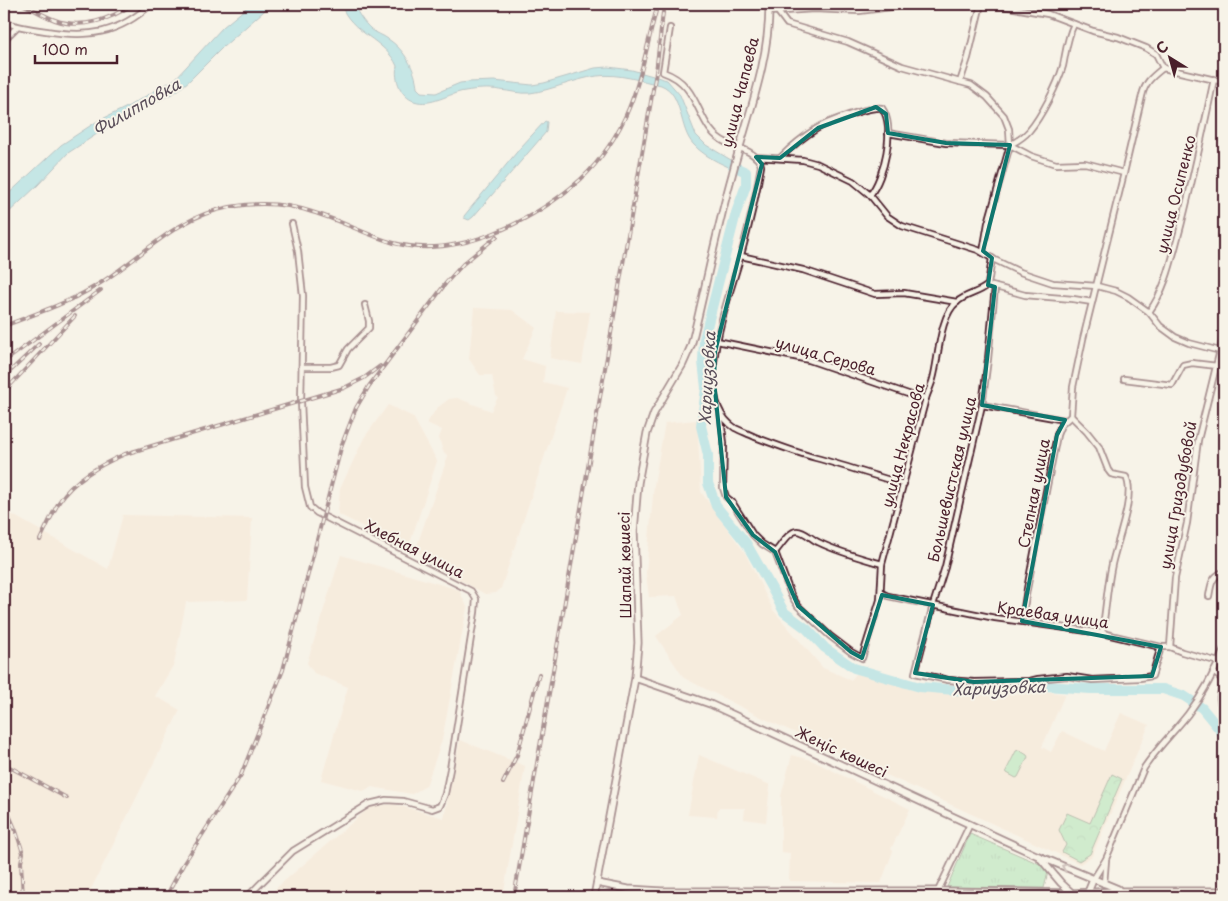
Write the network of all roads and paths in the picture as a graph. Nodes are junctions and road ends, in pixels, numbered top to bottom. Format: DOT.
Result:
graph roads {
  1 [pos="151,4"];
  2 [pos="616,4"];
  3 [pos="769,4"];
  4 [pos="938,4"];
  5 [pos="981,4"];
  6 [pos="991,4"];
  7 [pos="646,6"];
  8 [pos="878,6"];
  9 [pos="769,12"];
  10 [pos="778,12"];
  11 [pos="4,22"];
  12 [pos="1074,24"];
  13 [pos="17,27"];
  14 [pos="670,28"];
  15 [pos="4,40"];
  16 [pos="1163,68"];
  17 [pos="1214,79"];
  18 [pos="960,82"];
  19 [pos="1224,82"];
  20 [pos="888,132"];
  21 [pos="1010,145"];
  22 [pos="739,147"];
  23 [pos="756,157"];
  24 [pos="780,158"];
  25 [pos="1124,173"];
  26 [pos="729,185"];
  27 [pos="870,195"];
  28 [pos="292,224"];
  29 [pos="983,252"];
  30 [pos="741,256"];
  31 [pos="992,258"];
  32 [pos="988,285"];
  33 [pos="1097,286"];
  34 [pos="995,287"];
  35 [pos="957,302"];
  36 [pos="1092,302"];
  37 [pos="365,305"];
  38 [pos="1149,312"];
  39 [pos="1224,334"];
  40 [pos="717,341"];
  41 [pos="1222,351"];
  42 [pos="1216,366"];
  43 [pos="302,367"];
  44 [pos="1124,379"];
  45 [pos="926,398"];
  46 [pos="982,405"];
  47 [pos="720,412"];
  48 [pos="1071,416"];
  49 [pos="1065,420"];
  50 [pos="904,484"];
  51 [pos="775,552"];
  52 [pos="882,564"];
  53 [pos="1224,574"];
  54 [pos="882,593"];
  55 [pos="1209,596"];
  56 [pos="933,605"];
  57 [pos="1022,621"];
  58 [pos="1102,633"];
  59 [pos="1161,647"];
  60 [pos="1170,647"];
  61 [pos="1224,649"];
  62 [pos="1219,662"];
  63 [pos="1213,672"];
  64 [pos="635,678"];
  65 [pos="1224,709"];
  66 [pos="970,824"];
  67 [pos="1036,855"];
  68 [pos="1106,859"];
  69 [pos="1093,880"];
  70 [pos="597,883"];
  71 [pos="1104,884"];
  72 [pos="1120,890"];
  73 [pos="938,891"];
  74 [pos="1224,891"];
  75 [pos="1072,893"];
  76 [pos="807,894"];
  77 [pos="1103,894"];
  78 [pos="1088,895"];
  79 [pos="246,897"];
  80 [pos="594,897"];
  1 -- 13 [label="street"];
  2 -- 7 [label="street"];
  3 -- 9 [label="street, улица Чапаева"];
  4 -- 8 [label="street"];
  5 -- 18 [label="street"];
  6 -- 12 [label="street"];
  8 -- 10 [label="street"];
  9 -- 10 [label="street"];
  9 -- 22 [label="street, улица Чапаева"];
  10 -- 18 [label="street"];
  11 -- 13 [label="street"];
  12 -- 16 [label="street"];
  12 -- 21 [label="street"];
  13 -- 15 [label="street"];
  14 -- 22 [label="street"];
  16 -- 17 [label="street"];
  16 -- 25 [label="street"];
  17 -- 19 [label="street"];
  17 -- 38 [label="street, улица Осипенко"];
  18 -- 21 [label="street"];
  20 -- 21 [label="street"];
  20 -- 24 [label="street"];
  20 -- 27 [label="street"];
  21 -- 25 [label="street"];
  21 -- 29 [label="street"];
  22 -- 23 [label="street"];
  22 -- 26 [label="street, улица Чапаева"];
  23 -- 24 [label="street"];
  23 -- 30 [label="street"];
  24 -- 27 [label="street"];
  25 -- 33 [label="street"];
  26 -- 64 [label="street, Шапай көшесі"];
  27 -- 29 [label="street"];
  28 -- 43 [label="street, Хлебная улица"];
  29 -- 31 [label="street"];
  30 -- 35 [label="street"];
  30 -- 40 [label="street"];
  31 -- 32 [label="street"];
  31 -- 33 [label="street"];
  32 -- 34 [label="street"];
  32 -- 35 [label="street"];
  33 -- 36 [label="street"];
  33 -- 38 [label="street"];
  34 -- 36 [label="street"];
  34 -- 46 [label="street, Большевистская улица"];
  35 -- 45 [label="street, улица Некрасова"];
  36 -- 48 [label="street"];
  37 -- 43 [label="street"];
  38 -- 41 [label="street"];
  39 -- 41 [label="street, улица Гризодубовой"];
  40 -- 45 [label="street, улица Серова"];
  40 -- 47 [label="street"];
  41 -- 42 [label="street, улица Гризодубовой"];
  42 -- 44 [label="street"];
  42 -- 60 [label="street, улица Гризодубовой"];
  43 -- 79 [label="street, Хлебная улица"];
  45 -- 50 [label="street, улица Некрасова"];
  46 -- 49 [label="street"];
  46 -- 56 [label="street, Большевистская улица"];
  47 -- 50 [label="street"];
  47 -- 51 [label="street"];
  48 -- 49 [label="street"];
  48 -- 58 [label="street"];
  49 -- 57 [label="street, Степная улица"];
  50 -- 52 [label="street, улица Некрасова"];
  51 -- 52 [label="street"];
  51 -- 54 [label="street, улица Некрасова"];
  52 -- 54 [label="street, улица Некрасова"];
  53 -- 55 [label="street"];
  54 -- 56 [label="street, Краевая улица"];
  56 -- 57 [label="street, Краевая улица"];
  56 -- 59 [label="street, Большевистская улица"];
  57 -- 58 [label="street, Краевая улица"];
  58 -- 59 [label="street, Краевая улица"];
  59 -- 60 [label="street, Краевая улица"];
  60 -- 62 [label="street, Краевая улица"];
  61 -- 62 [label="street"];
  62 -- 63 [label="street"];
  63 -- 65 [label="street"];
  63 -- 68 [label="street"];
  64 -- 66 [label="street, Жеңіс көшесі"];
  64 -- 70 [label="street, Шапай көшесі"];
  66 -- 67 [label="street, Жеңіс көшесі"];
  66 -- 73 [label="street"];
  69 -- 67 [label="street, Жеңіс көшесі, one-way"];
  67 -- 75 [label="street, Жеңіс көшесі"];
  68 -- 69 [label="street"];
  68 -- 71 [label="street"];
  69 -- 71 [label="street, Жеңіс көшесі"];
  69 -- 78 [label="street"];
  70 -- 76 [label="street"];
  70 -- 80 [label="street, Шапай көшесі"];
  71 -- 72 [label="street, Жеңіс көшесі"];
  71 -- 77 [label="street"];
  72 -- 74 [label="street"];
  72 -- 77 [label="street"];
  73 -- 75 [label="street"];
  73 -- 76 [label="street"];
  75 -- 78 [label="street"];
  77 -- 78 [label="street"];
}
